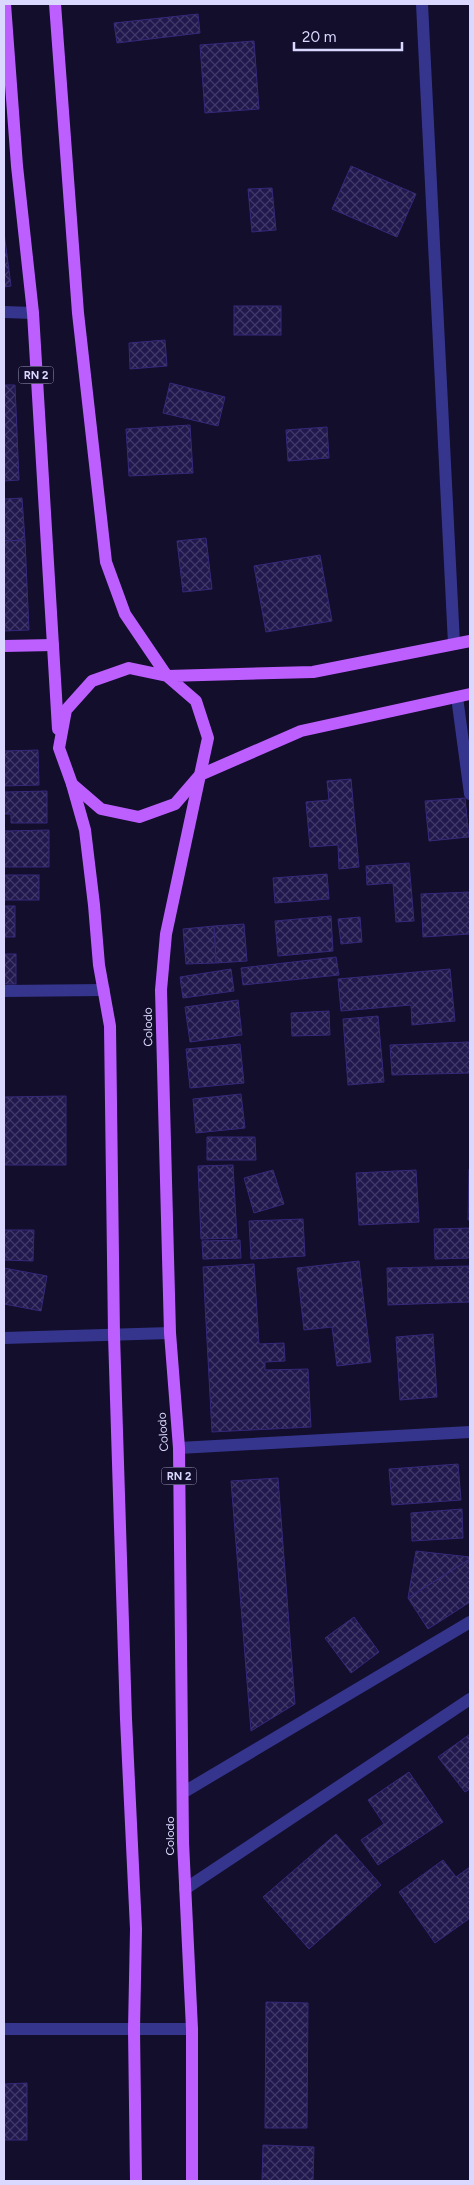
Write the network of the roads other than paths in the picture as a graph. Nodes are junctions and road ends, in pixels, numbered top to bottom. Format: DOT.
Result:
graph roads {
  1 [pos="5,4"];
  2 [pos="55,4"];
  3 [pos="422,4"];
  4 [pos="4,312"];
  5 [pos="32,313"];
  6 [pos="470,641"];
  7 [pos="454,644"];
  8 [pos="53,645"];
  9 [pos="4,646"];
  10 [pos="167,676"];
  11 [pos="470,694"];
  12 [pos="457,697"];
  13 [pos="59,748"];
  14 [pos="200,775"];
  15 [pos="72,784"];
  16 [pos="470,794"];
  17 [pos="104,990"];
  18 [pos="4,991"];
  19 [pos="170,1333"];
  20 [pos="114,1335"];
  21 [pos="4,1338"];
  22 [pos="470,1432"];
  23 [pos="178,1448"];
  24 [pos="470,1622"];
  25 [pos="470,1700"];
  26 [pos="184,1792"];
  27 [pos="185,1889"];
  28 [pos="4,2029"];
  29 [pos="134,2029"];
  30 [pos="192,2029"];
  31 [pos="136,2181"];
  32 [pos="192,2181"];
  1 -- 5 [label="main road, RN 2"];
  2 -- 10 [label="main road"];
  3 -- 7 [label="street"];
  4 -- 5 [label="street"];
  5 -- 8 [label="main road, RN 2"];
  6 -- 7 [label="main road"];
  7 -- 10 [label="main road"];
  8 -- 9 [label="main road"];
  8 -- 13 [label="main road, RN 2"];
  10 -- 13 [label="main road"];
  10 -- 14 [label="main road"];
  11 -- 12 [label="main road"];
  12 -- 14 [label="main road"];
  12 -- 16 [label="street"];
  13 -- 15 [label="main road"];
  14 -- 15 [label="main road"];
  14 -- 19 [label="main road, Colodo / RN 2"];
  15 -- 17 [label="main road"];
  17 -- 18 [label="street"];
  17 -- 20 [label="main road"];
  19 -- 20 [label="street"];
  19 -- 23 [label="main road, Colodo / RN 2"];
  20 -- 21 [label="street"];
  20 -- 29 [label="main road"];
  22 -- 23 [label="street"];
  23 -- 26 [label="main road, Colodo / RN 2"];
  24 -- 26 [label="street"];
  25 -- 27 [label="street"];
  26 -- 27 [label="main road, Colodo / RN 2"];
  27 -- 30 [label="main road, Colodo / RN 2"];
  28 -- 29 [label="street"];
  29 -- 30 [label="street"];
  29 -- 31 [label="main road"];
  30 -- 32 [label="main road, Colodo / RN 2"];
}
